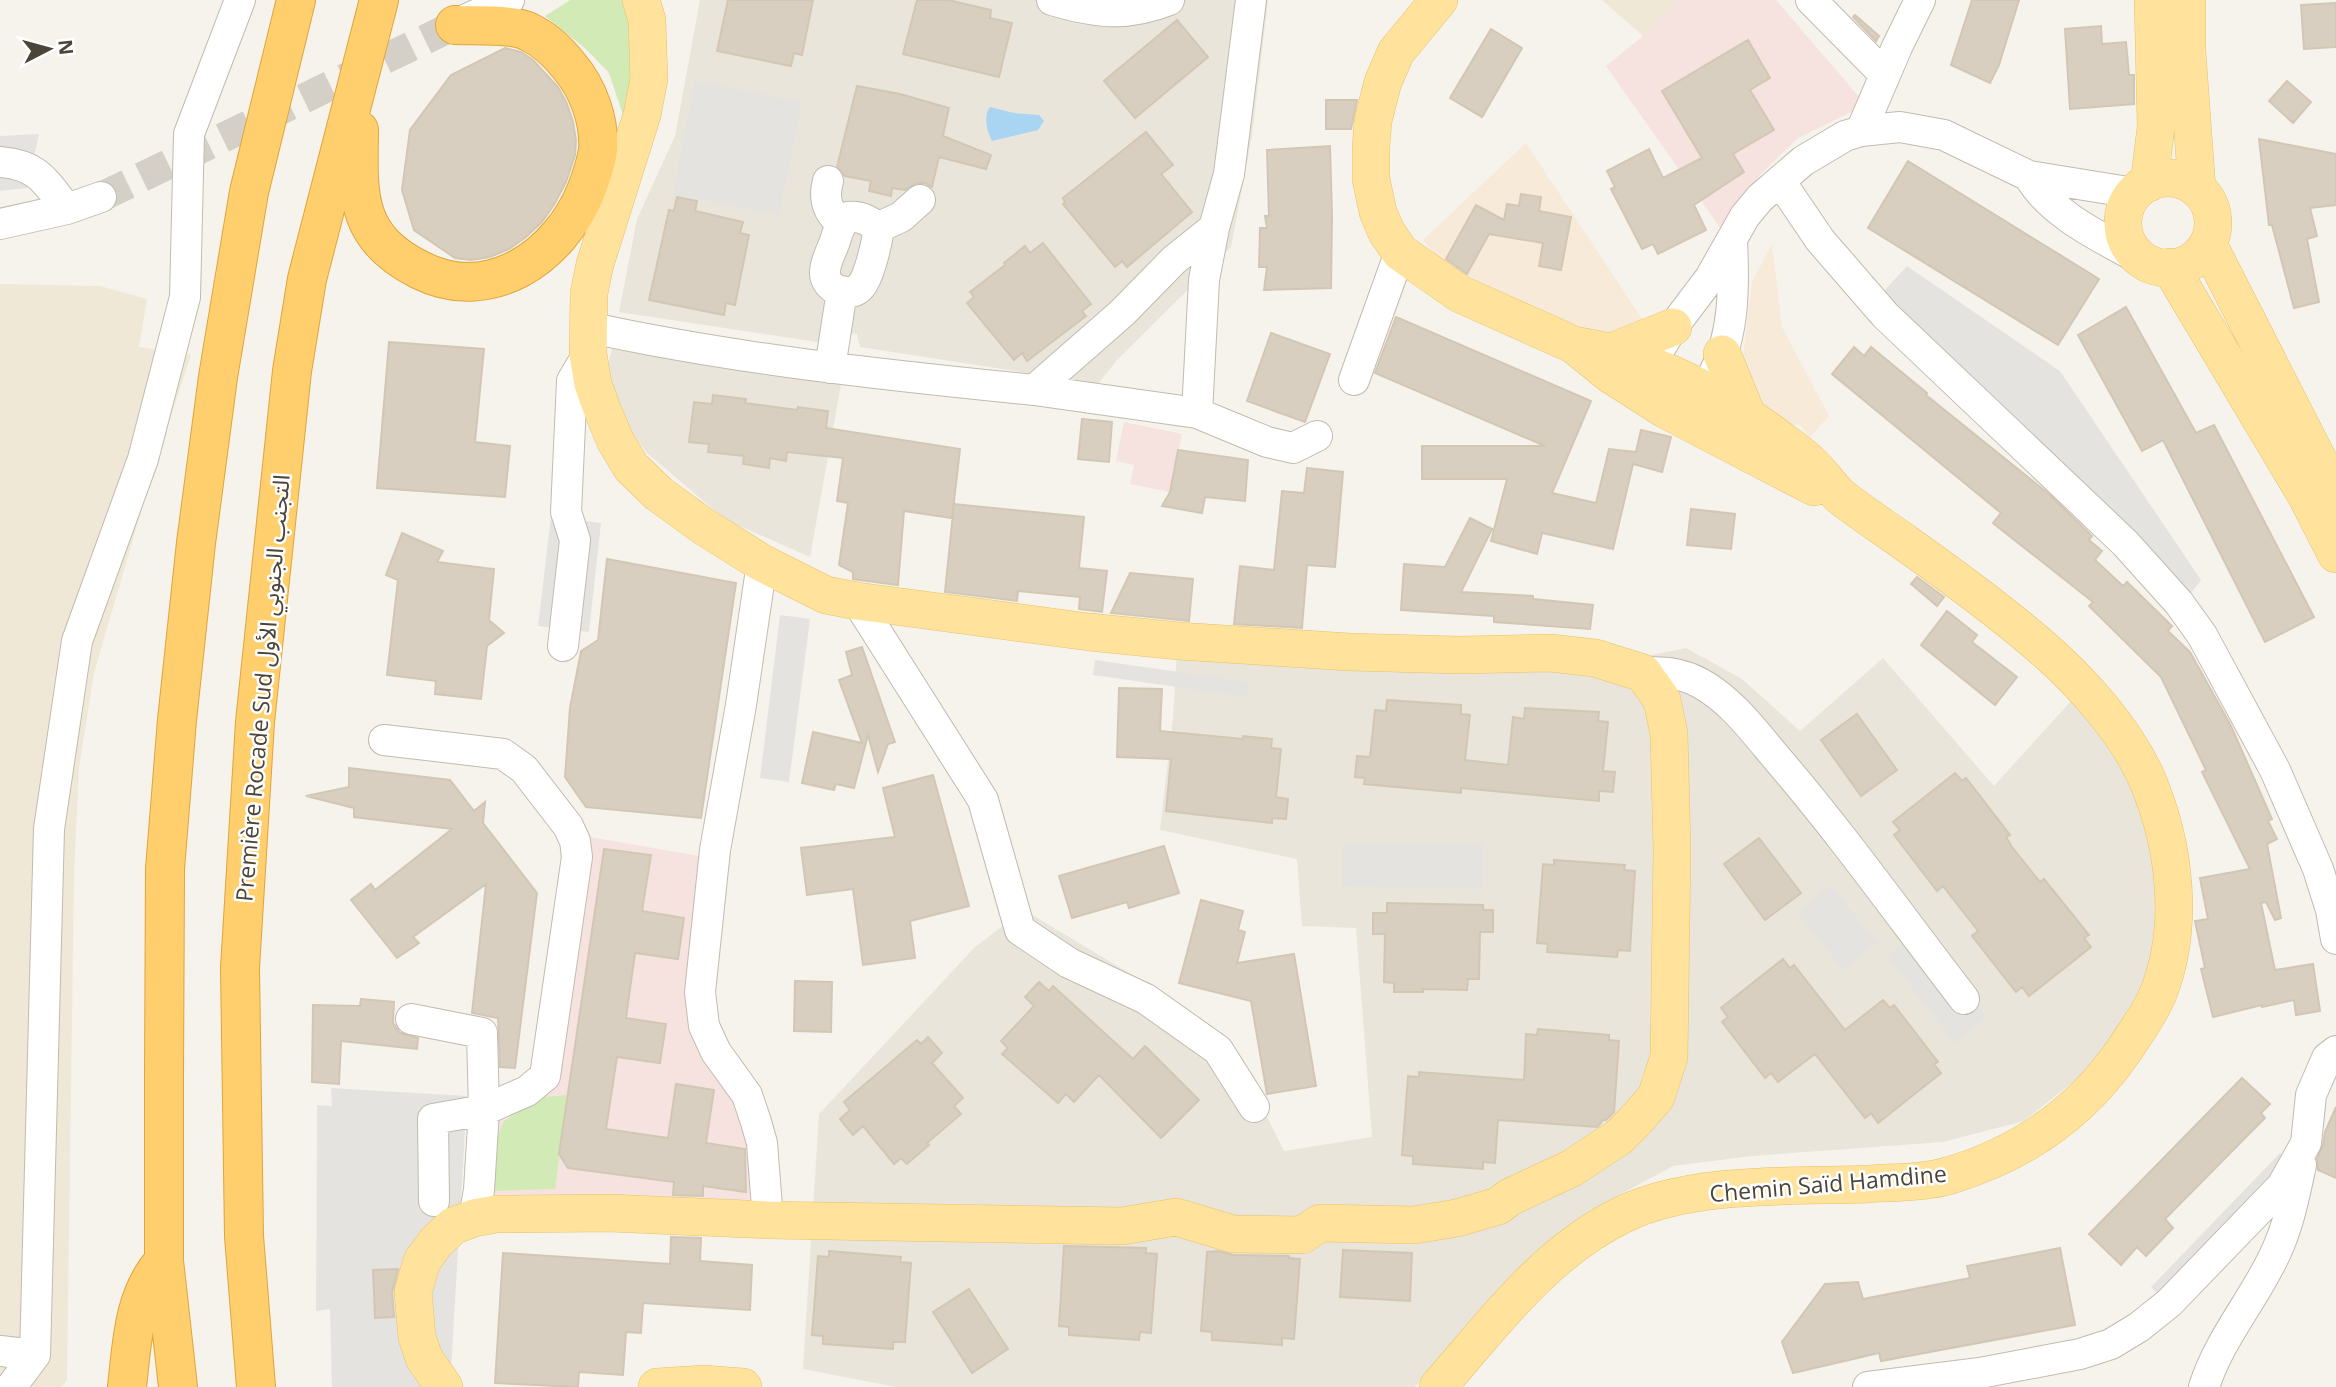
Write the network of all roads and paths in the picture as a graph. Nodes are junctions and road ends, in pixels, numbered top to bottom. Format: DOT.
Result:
graph roads {
  1 [pos="240,0"];
  2 [pos="296,0"];
  3 [pos="379,0"];
  4 [pos="509,0"];
  5 [pos="1052,0"];
  6 [pos="1169,0"];
  7 [pos="1251,0"];
  8 [pos="1439,0"];
  9 [pos="1811,0"];
  10 [pos="1920,0"];
  11 [pos="2153,0"];
  12 [pos="2187,0"];
  13 [pos="646,7"];
  14 [pos="455,25"];
  15 [pos="1885,75"];
  16 [pos="357,84"];
  17 [pos="1861,131"];
  18 [pos="0,162"];
  19 [pos="2029,176"];
  20 [pos="828,181"];
  21 [pos="2142,188"];
  22 [pos="1770,189"];
  23 [pos="2197,189"];
  24 [pos="101,197"];
  25 [pos="920,200"];
  26 [pos="67,209"];
  27 [pos="0,224"];
  28 [pos="842,224"];
  29 [pos="877,228"];
  30 [pos="1214,228"];
  31 [pos="1732,236"];
  32 [pos="2208,244"];
  33 [pos="1400,252"];
  34 [pos="2158,265"];
  35 [pos="842,291"];
  36 [pos="1673,327"];
  37 [pos="587,340"];
  38 [pos="1574,345"];
  39 [pos="1611,352"];
  40 [pos="1722,354"];
  41 [pos="830,368"];
  42 [pos="1643,377"];
  43 [pos="1354,380"];
  44 [pos="1034,390"];
  45 [pos="1705,391"];
  46 [pos="1197,413"];
  47 [pos="1747,415"];
  48 [pos="1694,426"];
  49 [pos="1317,436"];
  50 [pos="1839,495"];
  51 [pos="2336,495"];
  52 [pos="2336,554"];
  53 [pos="762,563"];
  54 [pos="857,601"];
  55 [pos="563,646"];
  56 [pos="1643,673"];
  57 [pos="384,740"];
  58 [pos="2336,939"];
  59 [pos="1964,999"];
  60 [pos="411,1019"];
  61 [pos="2336,1051"];
  62 [pos="1254,1107"];
  63 [pos="484,1110"];
  64 [pos="2306,1143"];
  65 [pos="434,1201"];
  66 [pos="474,1218"];
  67 [pos="768,1220"];
  68 [pos="164,1261"];
  69 [pos="0,1352"];
  70 [pos="35,1355"];
  71 [pos="258,1382"];
  72 [pos="11,1387"];
  73 [pos="127,1387"];
  74 [pos="178,1387"];
  75 [pos="444,1387"];
  76 [pos="657,1387"];
  77 [pos="743,1387"];
  78 [pos="1438,1387"];
  79 [pos="1868,1387"];
  80 [pos="2204,1387"];
  1 -- 70 [label="street"];
  2 -- 68 [label="highway"];
  3 -- 16 [label="highway, Première Rocade Sud التجنب الجنوبي الأول"];
  4 -- 14 [label="street"];
  5 -- 6 [label="street"];
  7 -- 30 [label="street"];
  8 -- 33 [label="main road"];
  9 -- 15 [label="street"];
  10 -- 15 [label="street"];
  11 -- 21 [label="main road"];
  12 -- 23 [label="main road"];
  13 -- 37 [label="main road"];
  14 -- 16 [label="highway"];
  15 -- 17 [label="street"];
  16 -- 71 [label="highway, Première Rocade Sud التجنب الجنوبي الأول"];
  17 -- 19 [label="street"];
  17 -- 22 [label="street"];
  18 -- 26 [label="street"];
  19 -- 21 [label="street"];
  19 -- 34 [label="street"];
  20 -- 28 [label="street"];
  21 -- 23 [label="main road"];
  21 -- 34 [label="main road"];
  22 -- 31 [label="street"];
  22 -- 58 [label="street"];
  23 -- 32 [label="main road"];
  24 -- 26 [label="street"];
  25 -- 29 [label="street"];
  26 -- 27 [label="street"];
  28 -- 29 [label="street"];
  28 -- 35 [label="street"];
  29 -- 35 [label="street"];
  30 -- 44 [label="street"];
  30 -- 46 [label="street"];
  31 -- 36 [label="street"];
  31 -- 40 [label="street"];
  32 -- 34 [label="main road"];
  32 -- 51 [label="main road"];
  33 -- 38 [label="main road"];
  33 -- 43 [label="street"];
  34 -- 52 [label="main road"];
  35 -- 41 [label="street"];
  36 -- 39 [label="main road"];
  36 -- 42 [label="street"];
  37 -- 41 [label="street"];
  37 -- 53 [label="main road"];
  37 -- 55 [label="street"];
  38 -- 39 [label="main road"];
  38 -- 42 [label="main road"];
  39 -- 42 [label="main road"];
  40 -- 45 [label="street"];
  40 -- 47 [label="main road"];
  41 -- 44 [label="street"];
  42 -- 45 [label="main road"];
  42 -- 48 [label="main road"];
  44 -- 46 [label="street"];
  45 -- 47 [label="main road"];
  45 -- 48 [label="street"];
  46 -- 49 [label="street"];
  47 -- 50 [label="main road"];
  48 -- 50 [label="main road"];
  50 -- 78 [label="main road, Chemin Saïd Hamdine"];
  53 -- 54 [label="main road"];
  53 -- 67 [label="street"];
  54 -- 56 [label="main road"];
  54 -- 62 [label="street"];
  56 -- 59 [label="street"];
  56 -- 67 [label="main road"];
  57 -- 63 [label="street"];
  60 -- 63 [label="street"];
  61 -- 64 [label="street"];
  63 -- 65 [label="street"];
  63 -- 66 [label="street"];
  64 -- 79 [label="street"];
  64 -- 80 [label="street"];
  66 -- 67 [label="main road"];
  66 -- 75 [label="main road"];
  68 -- 73 [label="highway"];
  68 -- 74 [label="highway"];
  69 -- 70 [label="street"];
  70 -- 72 [label="street"];
  76 -- 77 [label="main road"];
}
